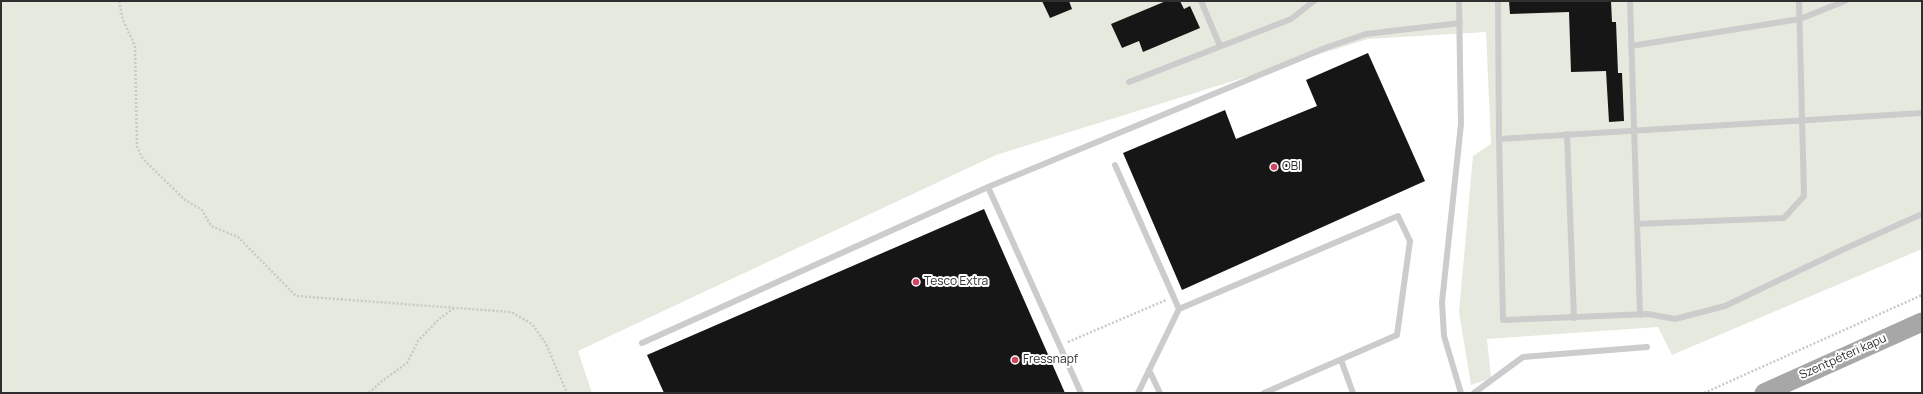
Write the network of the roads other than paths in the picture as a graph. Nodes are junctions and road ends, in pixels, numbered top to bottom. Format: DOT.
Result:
graph roads {
  1 [pos="1201,1"];
  2 [pos="1314,1"];
  3 [pos="1459,1"];
  4 [pos="1498,1"];
  5 [pos="1630,1"];
  6 [pos="1799,1"];
  7 [pos="1845,1"];
  8 [pos="1800,19"];
  9 [pos="1460,23"];
  10 [pos="1220,46"];
  11 [pos="1631,46"];
  12 [pos="1129,82"];
  13 [pos="1922,113"];
  14 [pos="1802,120"];
  15 [pos="1634,130"];
  16 [pos="1567,134"];
  17 [pos="1499,139"];
  18 [pos="1115,165"];
  19 [pos="988,187"];
  20 [pos="1922,214"];
  21 [pos="1637,224"];
  22 [pos="1179,309"];
  23 [pos="1640,315"];
  24 [pos="1574,318"];
  25 [pos="1922,322"];
  26 [pos="642,343"];
  27 [pos="1647,347"];
  28 [pos="1341,360"];
  29 [pos="1149,370"];
  30 [pos="1081,393"];
  31 [pos="1138,393"];
  32 [pos="1160,393"];
  33 [pos="1264,393"];
  34 [pos="1353,393"];
  35 [pos="1461,393"];
  36 [pos="1474,393"];
  37 [pos="1764,393"];
  1 -- 10 [label="lane"];
  2 -- 10 [label="lane"];
  3 -- 9 [label="lane"];
  4 -- 17 [label="lane"];
  5 -- 11 [label="lane"];
  6 -- 8 [label="lane"];
  7 -- 8 [label="lane"];
  8 -- 11 [label="lane"];
  8 -- 14 [label="lane"];
  9 -- 19 [label="lane"];
  9 -- 35 [label="lane"];
  10 -- 12 [label="lane"];
  11 -- 15 [label="lane"];
  13 -- 14 [label="lane"];
  14 -- 15 [label="lane"];
  14 -- 21 [label="lane"];
  15 -- 16 [label="lane"];
  15 -- 21 [label="lane"];
  16 -- 17 [label="lane"];
  16 -- 24 [label="lane"];
  17 -- 24 [label="lane"];
  18 -- 22 [label="lane"];
  19 -- 26 [label="lane"];
  19 -- 30 [label="lane"];
  20 -- 23 [label="lane"];
  21 -- 23 [label="lane"];
  22 -- 28 [label="lane"];
  22 -- 29 [label="lane"];
  23 -- 24 [label="lane"];
  25 -- 37 [label="main road, Szentpéteri kapu"];
  27 -- 36 [label="lane"];
  28 -- 33 [label="lane"];
  28 -- 34 [label="lane"];
  29 -- 31 [label="lane"];
  29 -- 32 [label="lane"];
}
